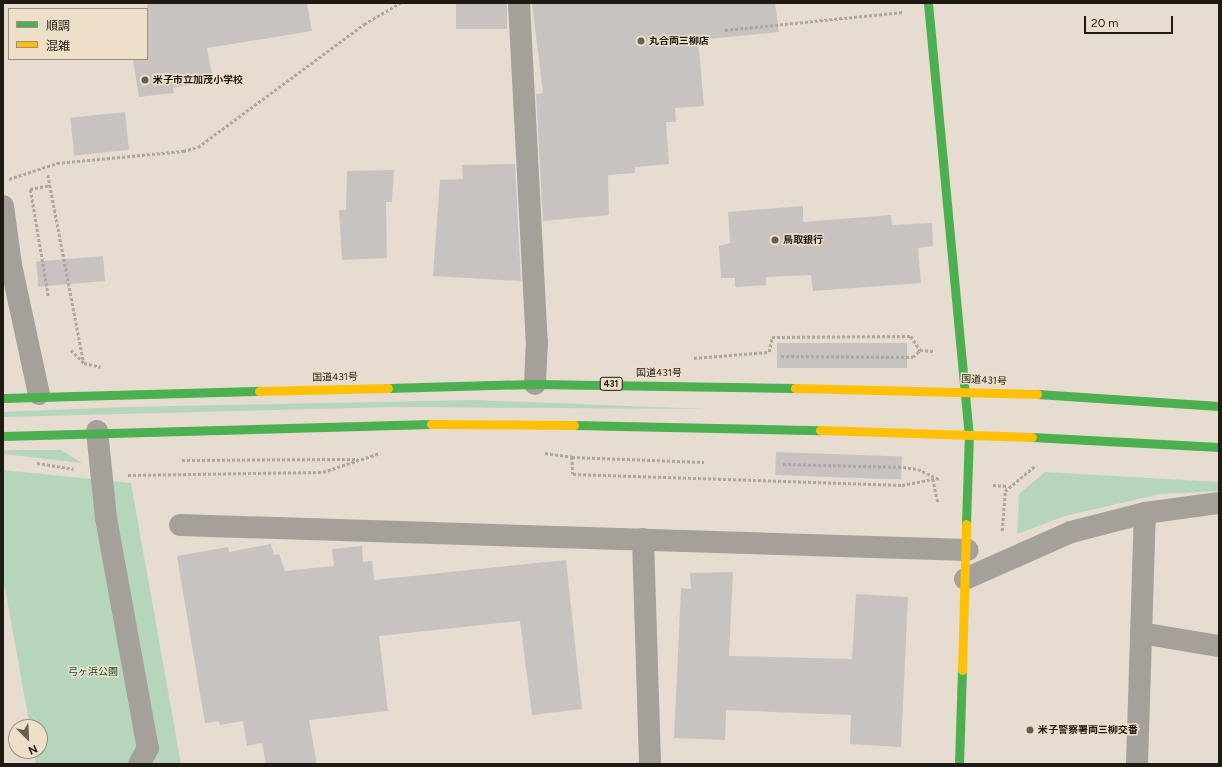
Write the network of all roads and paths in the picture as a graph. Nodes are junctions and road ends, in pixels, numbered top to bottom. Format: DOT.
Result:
graph roads {
  1 [pos="400,3"];
  2 [pos="519,3"];
  3 [pos="929,6"];
  4 [pos="725,30"];
  5 [pos="48,175"];
  6 [pos="3,182"];
  7 [pos="50,185"];
  8 [pos="3,206"];
  9 [pos="6,252"];
  10 [pos="48,296"];
  11 [pos="920,350"];
  12 [pos="934,351"];
  13 [pos="781,356"];
  14 [pos="688,358"];
  15 [pos="84,363"];
  16 [pos="535,384"];
  17 [pos="968,390"];
  18 [pos="39,394"];
  19 [pos="3,398"];
  20 [pos="1219,406"];
  21 [pos="97,431"];
  22 [pos="969,433"];
  23 [pos="3,436"];
  24 [pos="1219,447"];
  25 [pos="383,452"];
  26 [pos="542,452"];
  27 [pos="572,457"];
  28 [pos="360,459"];
  29 [pos="182,460"];
  30 [pos="704,462"];
  31 [pos="1043,462"];
  32 [pos="34,463"];
  33 [pos="783,464"];
  34 [pos="101,472"];
  35 [pos="933,479"];
  36 [pos="992,485"];
  37 [pos="1008,486"];
  38 [pos="1219,503"];
  39 [pos="939,508"];
  40 [pos="1144,513"];
  41 [pos="180,525"];
  42 [pos="1002,531"];
  43 [pos="643,539"];
  44 [pos="968,550"];
  45 [pos="965,579"];
  46 [pos="1142,633"];
  47 [pos="1219,646"];
  48 [pos="139,764"];
  49 [pos="650,764"];
  50 [pos="959,764"];
  51 [pos="1137,764"];
  1 -- 6 [label="path"];
  2 -- 16 [label="street"];
  3 -- 4 [label="path"];
  3 -- 17 [label="main road"];
  5 -- 7 [label="path"];
  7 -- 10 [label="path"];
  7 -- 15 [label="path"];
  8 -- 9 [label="street"];
  9 -- 18 [label="street"];
  11 -- 12 [label="path"];
  11 -- 13 [label="path"];
  11 -- 14 [label="path"];
  16 -- 17 [label="main road, 国道431号 / 431"];
  16 -- 18 [label="main road, 国道431号 / 431"];
  17 -- 20 [label="main road, 国道431号 / 431"];
  17 -- 22 [label="main road"];
  18 -- 19 [label="main road, 国道431号 / 431"];
  21 -- 22 [label="main road"];
  21 -- 23 [label="main road"];
  21 -- 34 [label="street"];
  22 -- 24 [label="main road"];
  22 -- 44 [label="main road"];
  25 -- 28 [label="path"];
  26 -- 27 [label="path"];
  27 -- 30 [label="path"];
  27 -- 35 [label="path"];
  28 -- 29 [label="path"];
  28 -- 34 [label="path"];
  31 -- 37 [label="path"];
  32 -- 34 [label="path"];
  33 -- 35 [label="path"];
  34 -- 48 [label="street"];
  35 -- 39 [label="path"];
  36 -- 37 [label="path"];
  37 -- 42 [label="path"];
  38 -- 40 [label="street"];
  40 -- 45 [label="street"];
  40 -- 46 [label="street"];
  41 -- 43 [label="street"];
  43 -- 44 [label="street"];
  43 -- 49 [label="street"];
  44 -- 45 [label="main road"];
  45 -- 50 [label="main road"];
  46 -- 47 [label="street"];
  46 -- 51 [label="street"];
}
